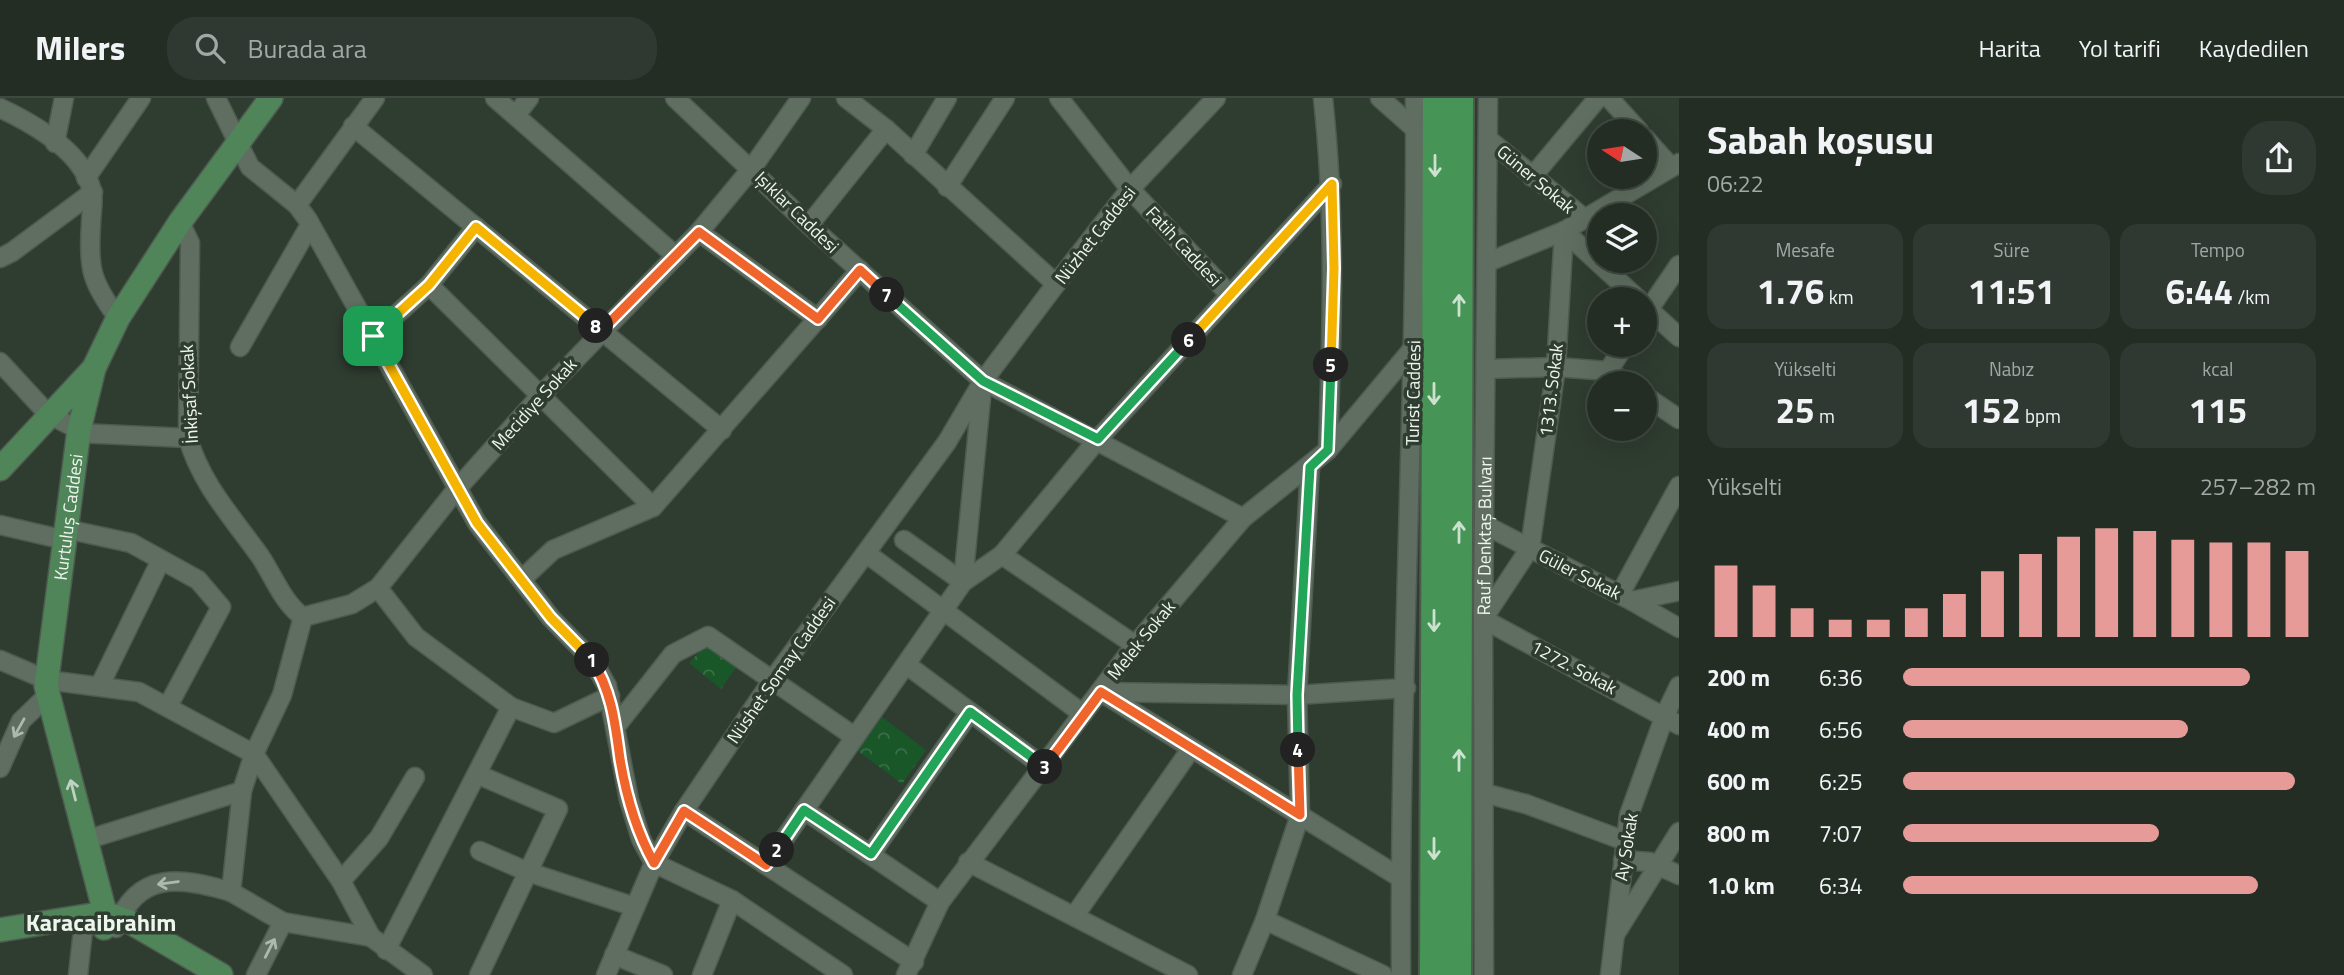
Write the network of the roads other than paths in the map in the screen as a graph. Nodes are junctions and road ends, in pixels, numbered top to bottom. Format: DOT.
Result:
graph roads {
  1 [pos="64,98"];
  2 [pos="141,98"];
  3 [pos="216,98"];
  4 [pos="256,98"];
  5 [pos="271,98"];
  6 [pos="375,98"];
  7 [pos="495,98"];
  8 [pos="529,98"];
  9 [pos="674,98"];
  10 [pos="801,98"];
  11 [pos="846,98"];
  12 [pos="947,98"];
  13 [pos="1005,98"];
  14 [pos="1059,98"];
  15 [pos="1323,98"];
  16 [pos="1380,98"];
  17 [pos="1415,98"];
  18 [pos="1436,98"];
  19 [pos="1460,98"];
  20 [pos="1488,98"];
  21 [pos="1598,98"];
  22 [pos="1609,98"];
  23 [pos="1209,100"];
  24 [pos="0,108"];
  25 [pos="516,115"];
  26 [pos="1628,119"];
  27 [pos="353,126"];
  28 [pos="886,129"];
  29 [pos="1415,129"];
  30 [pos="1488,139"];
  31 [pos="237,141"];
  32 [pos="55,143"];
  33 [pos="1657,149"];
  34 [pos="913,155"];
  35 [pos="1675,165"];
  36 [pos="752,168"];
  37 [pos="1532,177"];
  38 [pos="1332,184"];
  39 [pos="89,185"];
  40 [pos="947,187"];
  41 [pos="1130,189"];
  42 [pos="297,205"];
  43 [pos="1585,219"];
  44 [pos="180,222"];
  45 [pos="310,225"];
  46 [pos="809,225"];
  47 [pos="476,227"];
  48 [pos="1564,230"];
  49 [pos="699,232"];
  50 [pos="676,256"];
  51 [pos="0,258"];
  52 [pos="1488,262"];
  53 [pos="1679,265"];
  54 [pos="860,270"];
  55 [pos="1056,284"];
  56 [pos="429,285"];
  57 [pos="1623,287"];
  58 [pos="1657,291"];
  59 [pos="1230,295"];
  60 [pos="118,318"];
  61 [pos="1657,318"];
  62 [pos="818,319"];
  63 [pos="601,331"];
  64 [pos="373,336"];
  65 [pos="1679,337"];
  66 [pos="240,347"];
  67 [pos="1414,347"];
  68 [pos="1556,367"];
  69 [pos="2,368"];
  70 [pos="94,368"];
  71 [pos="1487,369"];
  72 [pos="1598,371"];
  73 [pos="983,381"];
  74 [pos="541,395"];
  75 [pos="1657,404"];
  76 [pos="48,414"];
  77 [pos="1679,419"];
  78 [pos="722,430"];
  79 [pos="78,431"];
  80 [pos="188,438"];
  81 [pos="1098,439"];
  82 [pos="1328,450"];
  83 [pos="1310,467"];
  84 [pos="0,469"];
  85 [pos="1679,486"];
  86 [pos="456,490"];
  87 [pos="653,507"];
  88 [pos="1243,518"];
  89 [pos="0,525"];
  90 [pos="1485,525"];
  91 [pos="65,535"];
  92 [pos="904,540"];
  93 [pos="1530,548"];
  94 [pos="866,552"];
  95 [pos="1002,555"];
  96 [pos="161,560"];
  97 [pos="522,579"];
  98 [pos="963,582"];
  99 [pos="377,588"];
  100 [pos="1677,588"];
  101 [pos="1626,598"];
  102 [pos="945,613"];
  103 [pos="303,617"];
  104 [pos="1483,619"];
  105 [pos="1679,628"];
  106 [pos="1135,645"];
  107 [pos="0,660"];
  108 [pos="907,665"];
  109 [pos="771,682"];
  110 [pos="100,685"];
  111 [pos="1679,686"];
  112 [pos="48,687"];
  113 [pos="1406,688"];
  114 [pos="1101,692"];
  115 [pos="1297,695"];
  116 [pos="610,696"];
  117 [pos="168,706"];
  118 [pos="512,707"];
  119 [pos="970,712"];
  120 [pos="1083,713"];
  121 [pos="1672,720"];
  122 [pos="617,725"];
  123 [pos="855,737"];
  124 [pos="1191,749"];
  125 [pos="254,754"];
  126 [pos="1044,767"];
  127 [pos="0,768"];
  128 [pos="478,775"];
  129 [pos="415,777"];
  130 [pos="242,791"];
  131 [pos="1484,793"];
  132 [pos="804,810"];
  133 [pos="684,811"];
  134 [pos="1300,815"];
  135 [pos="1679,832"];
  136 [pos="86,840"];
  137 [pos="1625,841"];
  138 [pos="480,851"];
  139 [pos="871,854"];
  140 [pos="1623,860"];
  141 [pos="968,862"];
  142 [pos="654,863"];
  143 [pos="766,865"];
  144 [pos="1659,866"];
  145 [pos="528,872"];
  146 [pos="1679,875"];
  147 [pos="1401,878"];
  148 [pos="341,881"];
  149 [pos="231,892"];
  150 [pos="732,900"];
  151 [pos="940,902"];
  152 [pos="635,906"];
  153 [pos="1075,915"];
  154 [pos="1265,920"];
  155 [pos="283,922"];
  156 [pos="105,924"];
  157 [pos="0,930"];
  158 [pos="371,937"];
  159 [pos="1614,937"];
  160 [pos="0,942"];
  161 [pos="386,950"];
  162 [pos="614,955"];
  163 [pos="910,968"];
  164 [pos="413,972"];
  165 [pos="1488,973"];
  166 [pos="78,975"];
  167 [pos="190,975"];
  168 [pos="221,975"];
  169 [pos="256,975"];
  170 [pos="479,975"];
  171 [pos="606,975"];
  172 [pos="663,975"];
  173 [pos="702,975"];
  174 [pos="843,975"];
  175 [pos="1188,975"];
  176 [pos="1242,975"];
  177 [pos="1383,975"];
  178 [pos="1401,975"];
  179 [pos="1433,975"];
  180 [pos="1458,975"];
  181 [pos="1610,975"];
  1 -- 32 [label="street"];
  2 -- 39 [label="street"];
  3 -- 31 [label="street"];
  4 -- 31 [label="main road, Kurtuluş Caddesi"];
  5 -- 31 [label="main road, Kurtuluş Caddesi"];
  6 -- 27 [label="street"];
  7 -- 25 [label="street"];
  8 -- 25 [label="street"];
  9 -- 36 [label="street, Işıklar Caddesi"];
  10 -- 36 [label="street, Mecidiye Sokak"];
  11 -- 28 [label="street"];
  12 -- 34 [label="street"];
  13 -- 40 [label="street"];
  14 -- 41 [label="street, Fatih Caddesi"];
  15 -- 38 [label="street"];
  16 -- 29 [label="street"];
  17 -- 29 [label="street, Turist Caddesi"];
  18 -- 179 [label="highway, one-way"];
  180 -- 19 [label="highway, Rauf Denktaş Bulvarı, one-way"];
  20 -- 30 [label="street, Rauf Denktaş Bulvarı"];
  21 -- 37 [label="street"];
  22 -- 26 [label="street"];
  23 -- 41 [label="street, Nüzhet Caddesi"];
  24 -- 32 [label="street"];
  25 -- 50 [label="street"];
  27 -- 42 [label="street"];
  27 -- 47 [label="street"];
  28 -- 34 [label="street"];
  28 -- 46 [label="street"];
  29 -- 67 [label="street, Turist Caddesi"];
  30 -- 37 [label="street, Güner Sokak"];
  30 -- 52 [label="street, Rauf Denktaş Bulvarı"];
  31 -- 42 [label="street"];
  31 -- 44 [label="main road, Kurtuluş Caddesi"];
  32 -- 39 [label="street"];
  33 -- 35 [label="street"];
  34 -- 40 [label="street"];
  35 -- 43 [label="street"];
  36 -- 46 [label="street, Işıklar Caddesi"];
  36 -- 49 [label="street, Mecidiye Sokak"];
  37 -- 43 [label="street, Güner Sokak"];
  38 -- 59 [label="street"];
  38 -- 82 [label="street"];
  39 -- 51 [label="street"];
  39 -- 60 [label="street"];
  40 -- 55 [label="street"];
  41 -- 55 [label="street, Nüzhet Caddesi"];
  41 -- 59 [label="street, Fatih Caddesi"];
  42 -- 45 [label="street"];
  43 -- 48 [label="street"];
  44 -- 60 [label="main road, Kurtuluş Caddesi"];
  44 -- 80 [label="street, İnkişaf Sokak"];
  45 -- 64 [label="street"];
  45 -- 66 [label="street"];
  46 -- 54 [label="street, Işıklar Caddesi"];
  47 -- 56 [label="street"];
  47 -- 63 [label="street"];
  48 -- 52 [label="street"];
  48 -- 57 [label="street"];
  48 -- 68 [label="street, 1313. Sokak"];
  49 -- 50 [label="street, Mecidiye Sokak"];
  49 -- 62 [label="street"];
  50 -- 63 [label="street, Mecidiye Sokak"];
  52 -- 71 [label="street, Rauf Denktaş Bulvarı"];
  53 -- 58 [label="street"];
  54 -- 62 [label="street"];
  54 -- 73 [label="street, Işıklar Caddesi"];
  55 -- 73 [label="street, Nüzhet Caddesi"];
  56 -- 64 [label="street"];
  56 -- 74 [label="street"];
  59 -- 81 [label="street"];
  60 -- 70 [label="main road, Kurtuluş Caddesi"];
  61 -- 65 [label="street"];
  62 -- 78 [label="street"];
  63 -- 74 [label="street, Mecidiye Sokak"];
  63 -- 78 [label="street"];
  64 -- 86 [label="street"];
  67 -- 82 [label="street, Melek Sokak"];
  67 -- 113 [label="street, Turist Caddesi"];
  68 -- 71 [label="street"];
  68 -- 72 [label="street"];
  68 -- 93 [label="street, 1313. Sokak"];
  69 -- 76 [label="street"];
  70 -- 76 [label="main road"];
  70 -- 79 [label="main road, Kurtuluş Caddesi"];
  71 -- 90 [label="street, Rauf Denktaş Bulvarı"];
  73 -- 81 [label="street, Işıklar Caddesi"];
  73 -- 94 [label="street, Nüshet Somay Caddesi"];
  73 -- 98 [label="street"];
  74 -- 86 [label="street, Mecidiye Sokak"];
  74 -- 87 [label="street"];
  75 -- 77 [label="street"];
  76 -- 79 [label="street"];
  76 -- 84 [label="main road"];
  78 -- 87 [label="street"];
  79 -- 80 [label="street"];
  79 -- 91 [label="main road, Kurtuluş Caddesi"];
  80 -- 103 [label="street, İnkişaf Sokak"];
  81 -- 88 [label="street, Işıklar Caddesi"];
  81 -- 95 [label="street"];
  82 -- 83 [label="street, Melek Sokak"];
  83 -- 88 [label="street, Melek Sokak"];
  83 -- 115 [label="street"];
  85 -- 101 [label="street"];
  86 -- 97 [label="street"];
  86 -- 99 [label="street, Mecidiye Sokak"];
  87 -- 97 [label="street"];
  88 -- 106 [label="street, Melek Sokak"];
  89 -- 91 [label="street"];
  90 -- 93 [label="street, Güler Sokak"];
  90 -- 104 [label="street, Rauf Denktaş Bulvarı"];
  91 -- 96 [label="street"];
  91 -- 112 [label="main road, Kurtuluş Caddesi"];
  92 -- 98 [label="street"];
  93 -- 101 [label="street, Güler Sokak"];
  93 -- 104 [label="street"];
  94 -- 102 [label="street"];
  94 -- 109 [label="street, Nüshet Somay Caddesi"];
  95 -- 98 [label="street"];
  95 -- 106 [label="street"];
  96 -- 110 [label="street"];
  96 -- 117 [label="street"];
  97 -- 116 [label="street"];
  98 -- 102 [label="street"];
  99 -- 103 [label="street, Mecidiye Sokak"];
  99 -- 118 [label="street"];
  100 -- 101 [label="street, Güler Sokak"];
  101 -- 105 [label="street"];
  102 -- 108 [label="street"];
  102 -- 120 [label="street"];
  103 -- 125 [label="street"];
  104 -- 121 [label="street, 1272. Sokak"];
  104 -- 131 [label="street, Rauf Denktaş Bulvarı"];
  106 -- 114 [label="street, Melek Sokak"];
  107 -- 112 [label="street"];
  108 -- 119 [label="street"];
  108 -- 123 [label="street"];
  109 -- 122 [label="street"];
  109 -- 123 [label="street"];
  109 -- 133 [label="street, Nüshet Somay Caddesi"];
  110 -- 112 [label="street"];
  110 -- 117 [label="street"];
  111 -- 121 [label="street, Ay Sokak"];
  112 -- 127 [label="street, one-way"];
  136 -- 112 [label="main road, Kurtuluş Caddesi, one-way"];
  113 -- 115 [label="street"];
  113 -- 147 [label="street, Turist Caddesi"];
  114 -- 115 [label="street"];
  114 -- 120 [label="street, Melek Sokak"];
  114 -- 124 [label="street"];
  115 -- 134 [label="street"];
  116 -- 118 [label="street"];
  116 -- 122 [label="street"];
  117 -- 125 [label="street"];
  118 -- 128 [label="street"];
  119 -- 126 [label="street"];
  119 -- 139 [label="street"];
  120 -- 126 [label="street, Melek Sokak"];
  121 -- 137 [label="street, Ay Sokak"];
  122 -- 142 [label="street"];
  123 -- 132 [label="street"];
  124 -- 134 [label="street"];
  124 -- 153 [label="street"];
  125 -- 130 [label="street"];
  125 -- 148 [label="street"];
  126 -- 141 [label="street, Melek Sokak"];
  128 -- 145 [label="street"];
  128 -- 161 [label="street"];
  129 -- 148 [label="street"];
  130 -- 136 [label="street"];
  130 -- 149 [label="street"];
  131 -- 137 [label="street"];
  131 -- 165 [label="street, Rauf Denktaş Bulvarı"];
  132 -- 139 [label="street"];
  132 -- 143 [label="street"];
  133 -- 142 [label="street, Nüshet Somay Caddesi"];
  133 -- 143 [label="street"];
  134 -- 147 [label="street"];
  134 -- 154 [label="street"];
  135 -- 144 [label="street"];
  136 -- 156 [label="main road, Kurtuluş Caddesi"];
  137 -- 140 [label="street, Ay Sokak"];
  138 -- 145 [label="street"];
  139 -- 151 [label="street"];
  140 -- 144 [label="street"];
  140 -- 159 [label="street, Ay Sokak"];
  141 -- 151 [label="street, Melek Sokak"];
  141 -- 153 [label="street"];
  142 -- 150 [label="street"];
  142 -- 152 [label="street, Nüshet Somay Caddesi"];
  143 -- 163 [label="street"];
  144 -- 146 [label="street"];
  144 -- 159 [label="street"];
  145 -- 152 [label="street"];
  145 -- 170 [label="street"];
  147 -- 178 [label="street, Turist Caddesi"];
  148 -- 158 [label="street"];
  149 -- 155 [label="street"];
  149 -- 156 [label="street, one-way"];
  150 -- 173 [label="street"];
  150 -- 174 [label="street"];
  151 -- 163 [label="street, Melek Sokak"];
  152 -- 162 [label="street, Nüshet Somay Caddesi"];
  153 -- 175 [label="street"];
  154 -- 176 [label="street"];
  154 -- 177 [label="street"];
  155 -- 158 [label="street"];
  169 -- 155 [label="street, one-way"];
  156 -- 157 [label="main road"];
  156 -- 160 [label="main road"];
  156 -- 166 [label="street"];
  156 -- 167 [label="main road"];
  156 -- 168 [label="main road"];
  158 -- 161 [label="street"];
  159 -- 181 [label="street, Ay Sokak"];
  161 -- 164 [label="street"];
  162 -- 171 [label="street, Nüshet Somay Caddesi"];
  162 -- 172 [label="street"];
}
